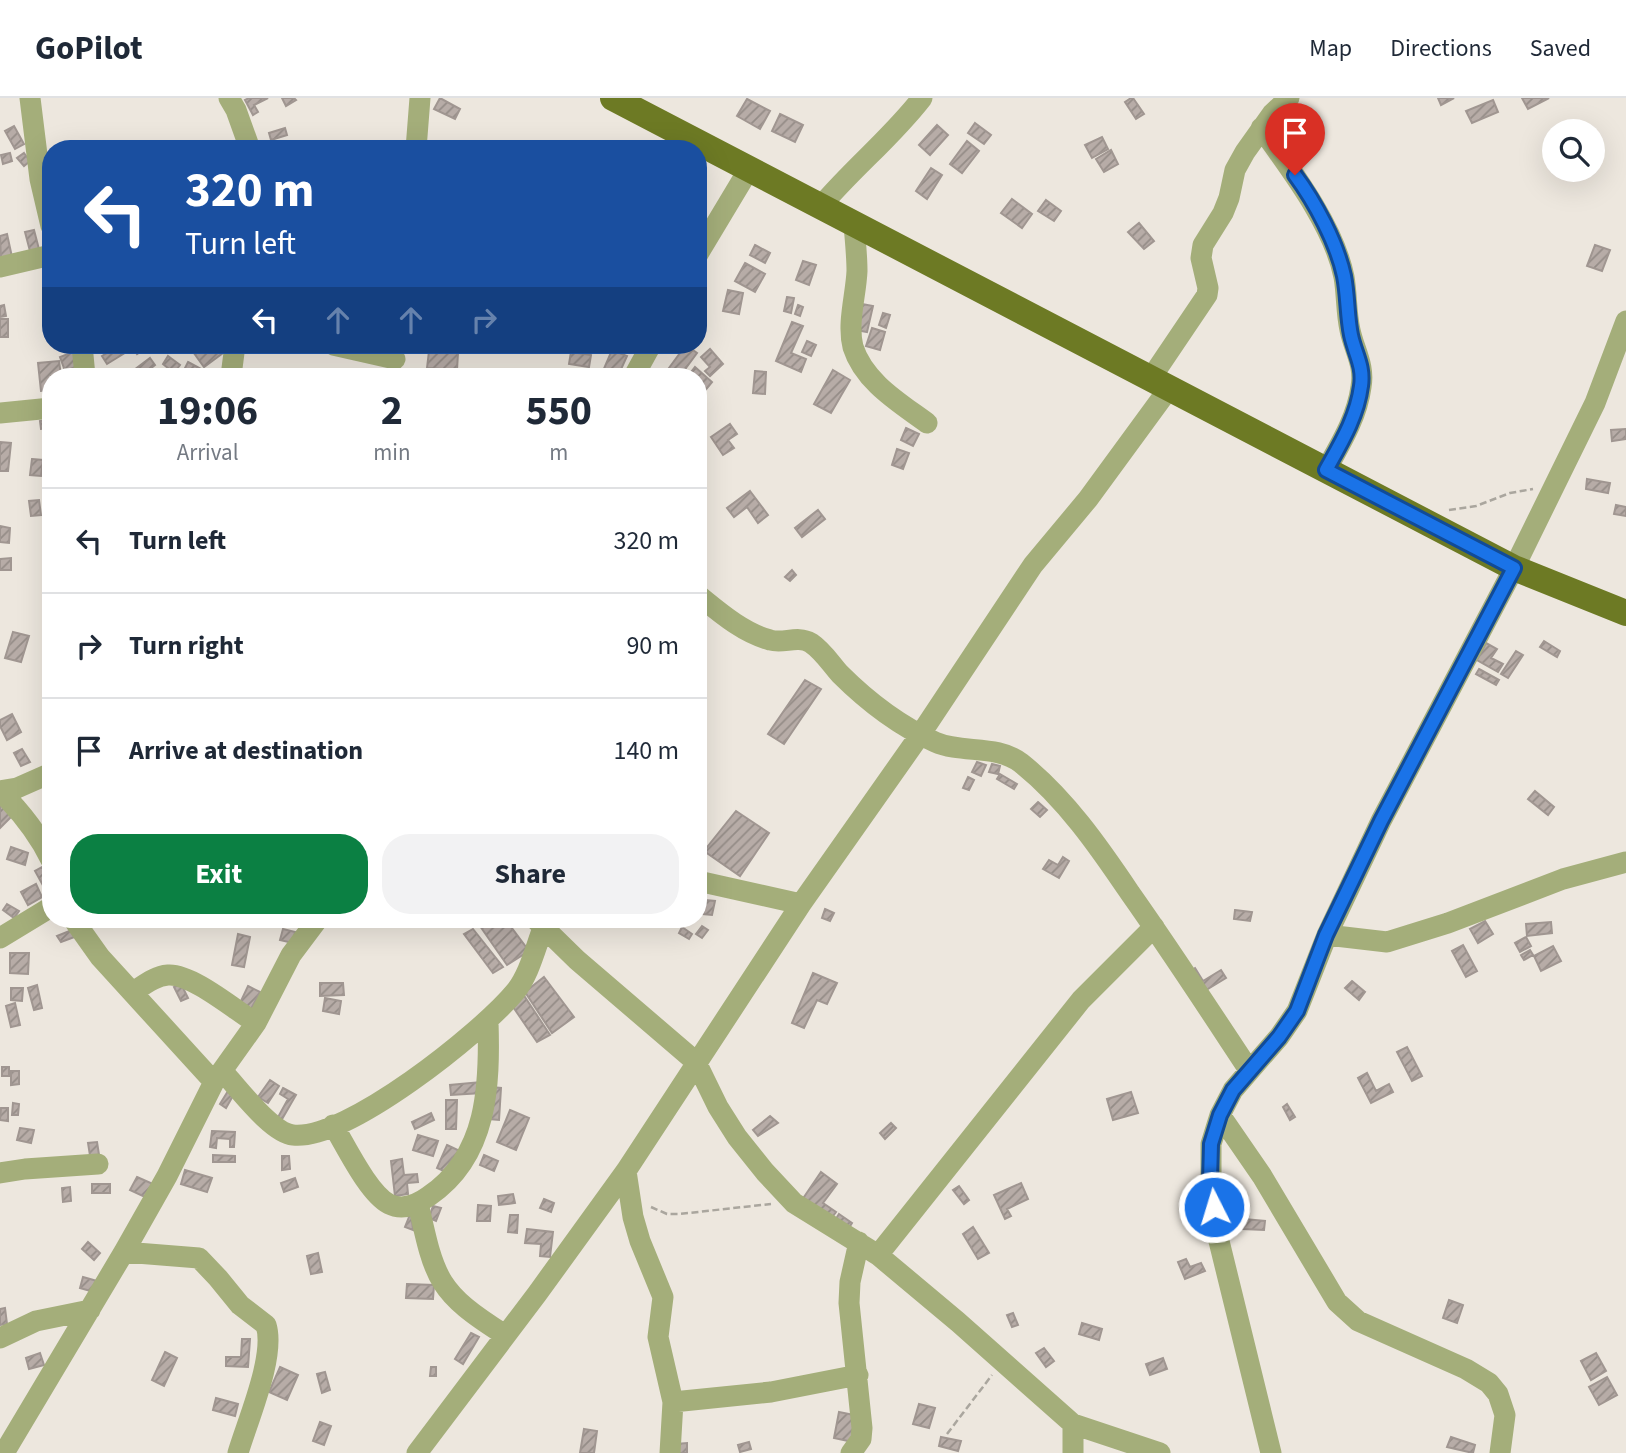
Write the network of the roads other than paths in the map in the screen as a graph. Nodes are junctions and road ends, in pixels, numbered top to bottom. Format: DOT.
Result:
graph roads {
  1 [pos="30,98"];
  2 [pos="229,98"];
  3 [pos="420,98"];
  4 [pos="612,98"];
  5 [pos="922,98"];
  6 [pos="1289,98"];
  7 [pos="1261,128"];
  8 [pos="247,140"];
  9 [pos="417,140"];
  10 [pos="692,140"];
  11 [pos="707,148"];
  12 [pos="748,169"];
  13 [pos="42,188"];
  14 [pos="821,206"];
  15 [pos="854,223"];
  16 [pos="707,239"];
  17 [pos="42,258"];
  18 [pos="0,267"];
  19 [pos="1626,321"];
  20 [pos="371,354"];
  21 [pos="395,360"];
  22 [pos="1161,382"];
  23 [pos="42,409"];
  24 [pos="0,413"];
  25 [pos="927,423"];
  26 [pos="1326,470"];
  27 [pos="1514,568"];
  28 [pos="707,602"];
  29 [pos="1626,613"];
  30 [pos="920,735"];
  31 [pos="42,777"];
  32 [pos="42,843"];
  33 [pos="1626,862"];
  34 [pos="707,883"];
  35 [pos="801,904"];
  36 [pos="42,912"];
  37 [pos="1154,927"];
  38 [pos="79,928"];
  39 [pos="311,928"];
  40 [pos="538,928"];
  41 [pos="544,928"];
  42 [pos="1326,935"];
  43 [pos="0,938"];
  44 [pos="133,992"];
  45 [pos="488,1021"];
  46 [pos="256,1023"];
  47 [pos="696,1062"];
  48 [pos="1249,1070"];
  49 [pos="218,1077"];
  50 [pos="1220,1115"];
  51 [pos="333,1125"];
  52 [pos="99,1164"];
  53 [pos="626,1171"];
  54 [pos="0,1173"];
  55 [pos="418,1203"];
  56 [pos="859,1242"];
  57 [pos="124,1252"];
  58 [pos="878,1255"];
  59 [pos="90,1310"];
  60 [pos="505,1335"];
  61 [pos="0,1338"];
  62 [pos="858,1375"];
  63 [pos="673,1402"];
  64 [pos="1073,1424"];
  65 [pos="4,1453"];
  66 [pos="238,1453"];
  67 [pos="417,1453"];
  68 [pos="670,1453"];
  69 [pos="851,1453"];
  70 [pos="1073,1453"];
  71 [pos="1160,1453"];
  72 [pos="1271,1453"];
  73 [pos="1500,1453"];
  1 -- 13 [label="street"];
  2 -- 8 [label="street"];
  3 -- 9 [label="street"];
  4 -- 10 [label="main road"];
  5 -- 14 [label="street"];
  6 -- 7 [label="street"];
  7 -- 22 [label="street"];
  7 -- 26 [label="street"];
  11 -- 12 [label="main road"];
  12 -- 14 [label="main road"];
  12 -- 16 [label="street"];
  14 -- 15 [label="main road"];
  15 -- 22 [label="main road"];
  15 -- 25 [label="street"];
  17 -- 18 [label="street"];
  19 -- 27 [label="street"];
  20 -- 21 [label="street"];
  22 -- 26 [label="main road"];
  22 -- 30 [label="street"];
  23 -- 24 [label="street"];
  26 -- 27 [label="main road"];
  27 -- 29 [label="main road"];
  27 -- 42 [label="street"];
  28 -- 30 [label="street"];
  30 -- 35 [label="street"];
  30 -- 37 [label="street"];
  31 -- 32 [label="street"];
  33 -- 42 [label="street"];
  34 -- 35 [label="street"];
  35 -- 47 [label="street"];
  36 -- 43 [label="street"];
  37 -- 48 [label="street"];
  37 -- 58 [label="street"];
  38 -- 44 [label="street"];
  39 -- 46 [label="street"];
  40 -- 45 [label="street"];
  41 -- 47 [label="street"];
  42 -- 48 [label="street"];
  44 -- 46 [label="street"];
  44 -- 49 [label="street"];
  45 -- 51 [label="street"];
  45 -- 55 [label="street"];
  46 -- 49 [label="street"];
  47 -- 53 [label="street"];
  47 -- 56 [label="street"];
  48 -- 50 [label="street"];
  49 -- 51 [label="street"];
  49 -- 57 [label="street"];
  50 -- 72 [label="street"];
  50 -- 73 [label="street"];
  51 -- 55 [label="street"];
  52 -- 54 [label="street"];
  53 -- 60 [label="street"];
  53 -- 63 [label="street"];
  55 -- 60 [label="street"];
  56 -- 58 [label="street"];
  56 -- 62 [label="street"];
  57 -- 59 [label="street"];
  57 -- 66 [label="street"];
  58 -- 64 [label="street"];
  59 -- 61 [label="street"];
  59 -- 65 [label="street"];
  60 -- 67 [label="street"];
  62 -- 63 [label="street"];
  62 -- 69 [label="street"];
  63 -- 68 [label="street"];
  64 -- 70 [label="street"];
  64 -- 71 [label="street"];
}
